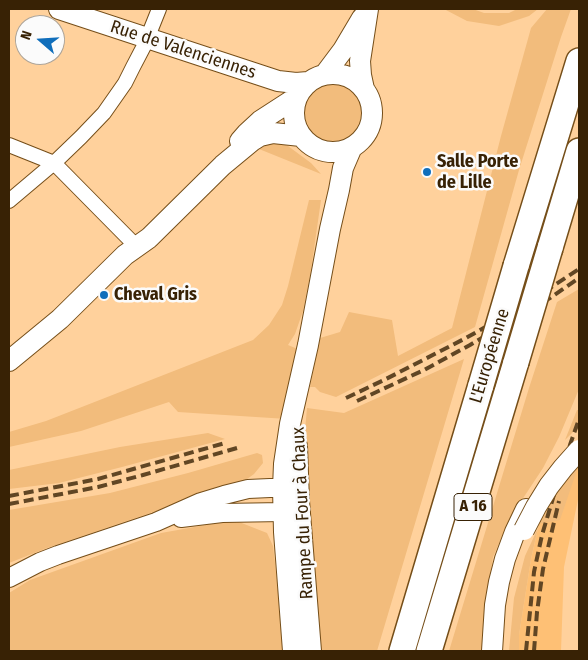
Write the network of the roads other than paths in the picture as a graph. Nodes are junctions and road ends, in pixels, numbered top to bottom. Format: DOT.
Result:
graph roads {
  1 [pos="59,9"];
  2 [pos="159,9"];
  3 [pos="367,9"];
  4 [pos="147,38"];
  5 [pos="579,61"];
  6 [pos="310,85"];
  7 [pos="364,89"];
  8 [pos="301,136"];
  9 [pos="9,145"];
  10 [pos="352,147"];
  11 [pos="318,149"];
  12 [pos="579,151"];
  13 [pos="54,163"];
  14 [pos="223,165"];
  15 [pos="9,201"];
  16 [pos="330,229"];
  17 [pos="136,246"];
  18 [pos="9,361"];
  19 [pos="579,440"];
  20 [pos="579,450"];
  21 [pos="294,495"];
  22 [pos="283,512"];
  23 [pos="156,522"];
  24 [pos="9,578"];
  25 [pos="292,651"];
  26 [pos="311,651"];
  27 [pos="402,651"];
  28 [pos="430,651"];
  29 [pos="492,651"];
  30 [pos="500,651"];
  1 -- 4 [label="main road, Rue de Valenciennes"];
  2 -- 4 [label="street"];
  3 -- 6 [label="main road"];
  3 -- 7 [label="main road"];
  4 -- 6 [label="main road, Rue de Valenciennes"];
  4 -- 13 [label="street"];
  5 -- 27 [label="highway, L'Européenne / A 16, bridge"];
  6 -- 7 [label="main road"];
  6 -- 8 [label="main road"];
  6 -- 14 [label="main road"];
  7 -- 10 [label="main road"];
  8 -- 11 [label="main road"];
  8 -- 14 [label="main road"];
  9 -- 13 [label="street"];
  10 -- 11 [label="main road"];
  10 -- 16 [label="main road"];
  11 -- 16 [label="main road"];
  12 -- 28 [label="highway, L'Européenne / A 16, bridge"];
  13 -- 15 [label="street"];
  13 -- 17 [label="street"];
  14 -- 17 [label="main road"];
  16 -- 21 [label="main road, Rampe du Four à Chaux"];
  17 -- 18 [label="main road"];
  19 -- 29 [label="main road"];
  20 -- 30 [label="main road, bridge"];
  21 -- 22 [label="main road, Rampe du Four à Chaux"];
  21 -- 23 [label="street"];
  21 -- 26 [label="main road, Rampe du Four à Chaux"];
  22 -- 23 [label="street"];
  22 -- 25 [label="main road, Rampe du Four à Chaux"];
  23 -- 24 [label="street"];
}
